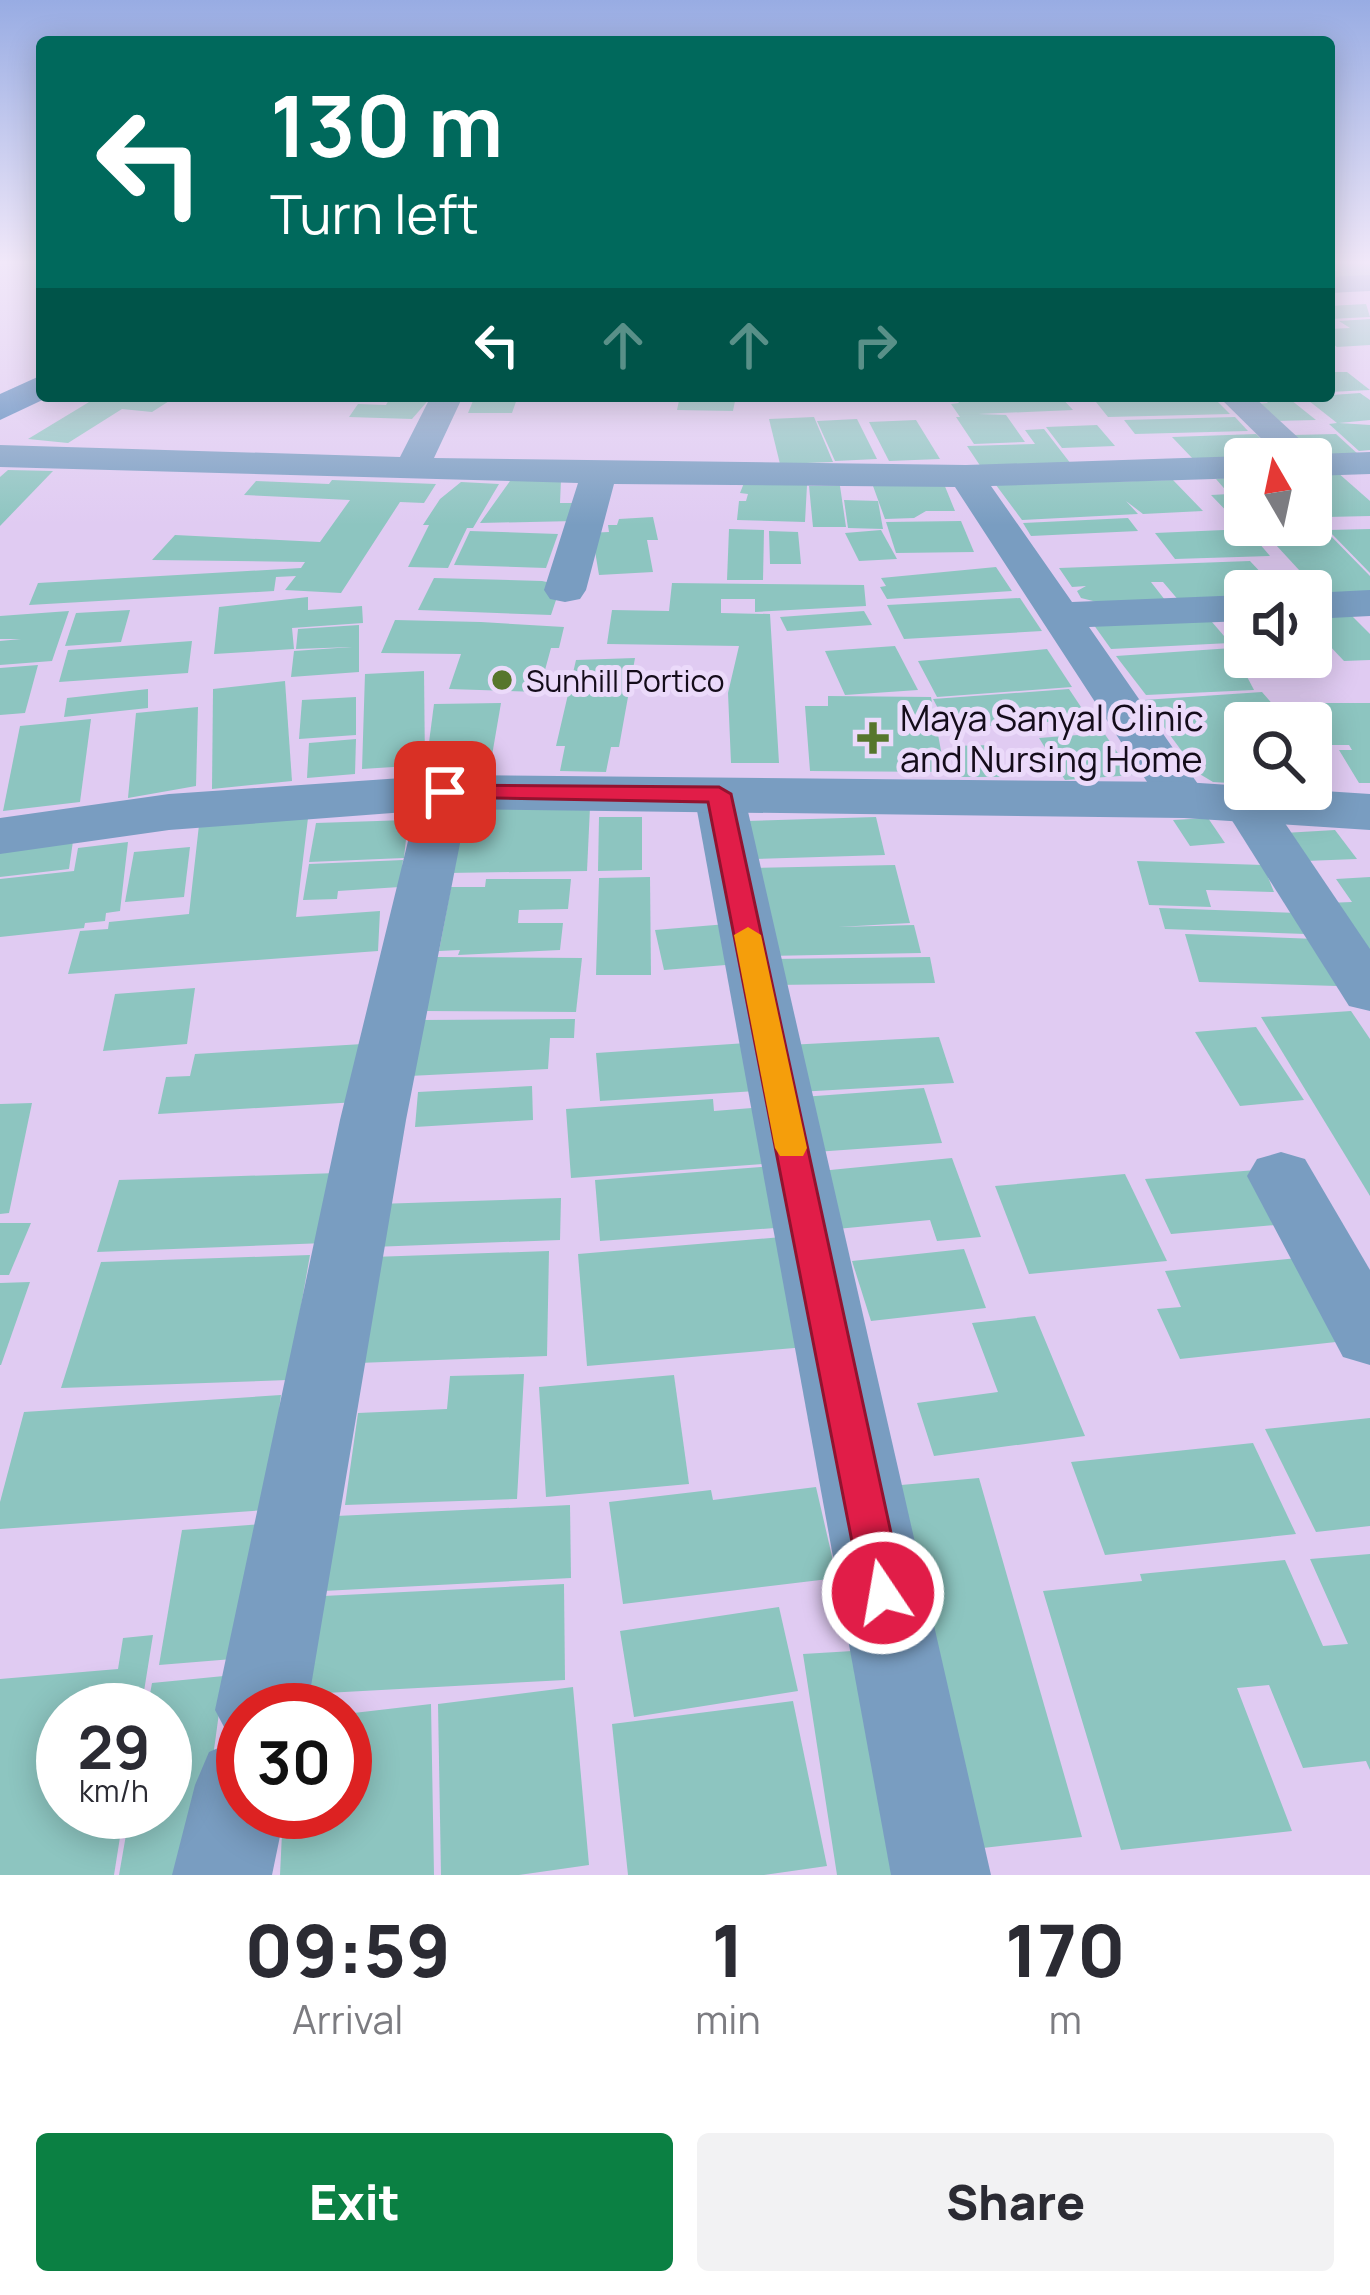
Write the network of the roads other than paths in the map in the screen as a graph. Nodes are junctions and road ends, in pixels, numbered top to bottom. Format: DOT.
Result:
graph roads {
  1 [pos="36,369"];
  2 [pos="0,385"];
  3 [pos="36,390"];
  4 [pos="444,402"];
  5 [pos="1241,402"];
  6 [pos="0,412"];
  7 [pos="1280,438"];
  8 [pos="0,456"];
  9 [pos="1370,463"];
  10 [pos="1332,464"];
  11 [pos="412,467"];
  12 [pos="1224,468"];
  13 [pos="599,473"];
  14 [pos="966,476"];
  15 [pos="565,590"];
  16 [pos="1370,603"];
  17 [pos="1332,605"];
  18 [pos="1224,609"];
  19 [pos="1058,616"];
  20 [pos="445,792"];
  21 [pos="719,794"];
  22 [pos="1184,800"];
  23 [pos="1224,802"];
  24 [pos="1332,809"];
  25 [pos="1251,810"];
  26 [pos="1370,812"];
  27 [pos="0,836"];
  28 [pos="1370,993"];
  29 [pos="1280,1176"];
  30 [pos="1370,1336"];
  31 [pos="266,1683"];
  32 [pos="230,1839"];
  33 [pos="222,1875"];
  34 [pos="941,1875"];
  1 -- 2 [label="main road"];
  3 -- 6 [label="main road"];
  4 -- 11 [label="street"];
  5 -- 7 [label="street"];
  8 -- 11 [label="street"];
  9 -- 10 [label="street"];
  11 -- 13 [label="street"];
  12 -- 14 [label="street"];
  13 -- 14 [label="street"];
  13 -- 15 [label="street"];
  14 -- 19 [label="street"];
  16 -- 17 [label="street"];
  18 -- 19 [label="street"];
  19 -- 22 [label="street"];
  20 -- 21 [label="street"];
  20 -- 27 [label="street"];
  20 -- 31 [label="street"];
  21 -- 22 [label="street"];
  21 -- 34 [label="street"];
  22 -- 23 [label="street"];
  24 -- 26 [label="street"];
  25 -- 28 [label="street"];
  29 -- 30 [label="street"];
  32 -- 33 [label="street"];
}
